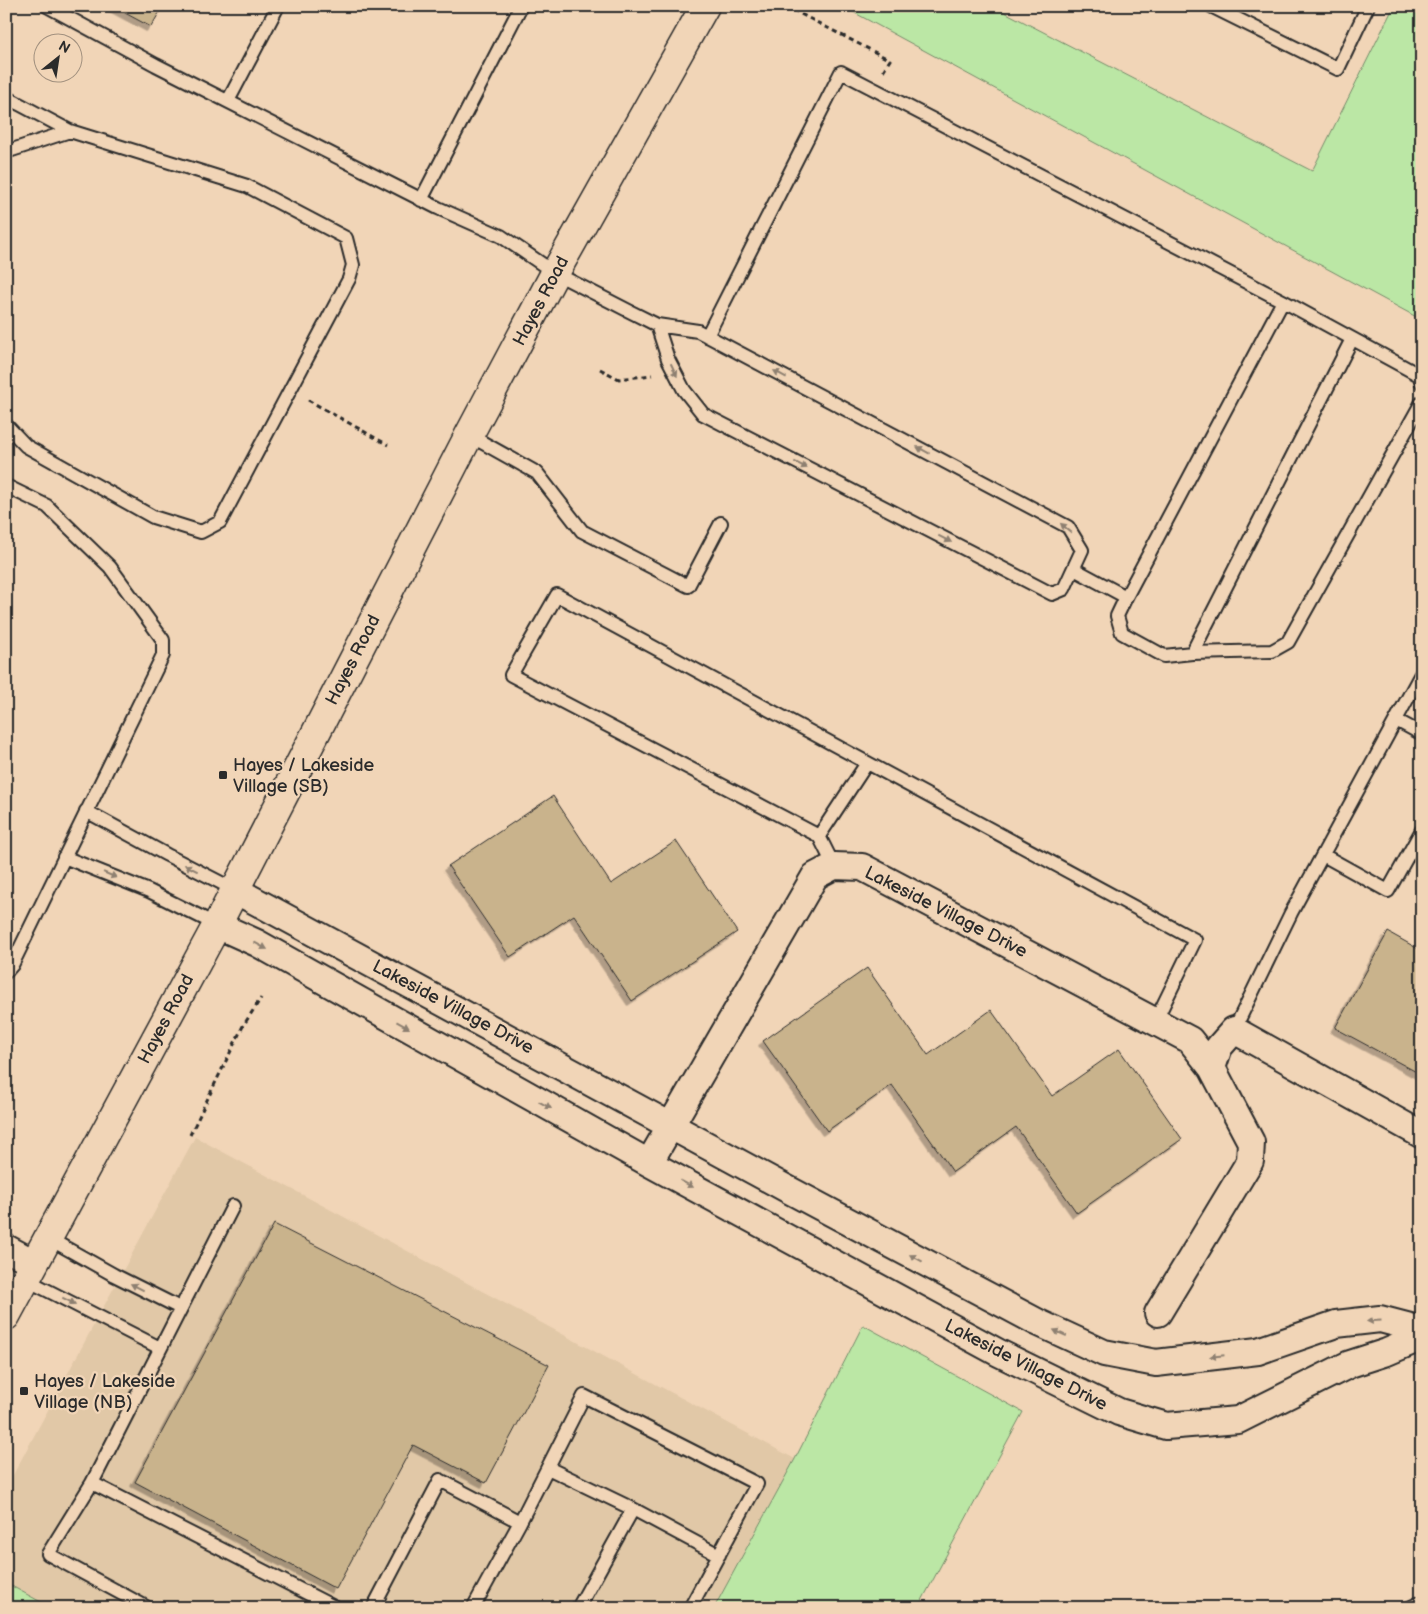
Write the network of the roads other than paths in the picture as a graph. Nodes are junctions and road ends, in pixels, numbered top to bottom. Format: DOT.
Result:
graph roads {
  1 [pos="47,6"];
  2 [pos="278,6"];
  3 [pos="521,6"];
  4 [pos="705,6"];
  5 [pos="1211,6"];
  6 [pos="1368,6"];
  7 [pos="6,97"];
  8 [pos="228,101"];
  9 [pos="70,131"];
  10 [pos="6,152"];
  11 [pos="421,200"];
  12 [pos="555,273"];
  13 [pos="1283,301"];
  14 [pos="657,325"];
  15 [pos="708,336"];
  16 [pos="1352,339"];
  17 [pos="1422,383"];
  18 [pos="1422,402"];
  19 [pos="6,425"];
  20 [pos="469,434"];
  21 [pos="6,486"];
  22 [pos="721,522"];
  23 [pos="1074,569"];
  24 [pos="1126,597"];
  25 [pos="1192,653"];
  26 [pos="1422,672"];
  27 [pos="1396,720"];
  28 [pos="1422,734"];
  29 [pos="867,763"];
  30 [pos="86,811"];
  31 [pos="1422,830"];
  32 [pos="819,836"];
  33 [pos="1323,855"];
  34 [pos="64,857"];
  35 [pos="834,866"];
  36 [pos="235,890"];
  37 [pos="217,925"];
  38 [pos="6,972"];
  39 [pos="1155,1022"];
  40 [pos="1234,1030"];
  41 [pos="1212,1068"];
  42 [pos="670,1125"];
  43 [pos="1422,1135"];
  44 [pos="648,1163"];
  45 [pos="233,1206"];
  46 [pos="48,1238"];
  47 [pos="6,1248"];
  48 [pos="30,1271"];
  49 [pos="180,1308"];
  50 [pos="1158,1313"];
  51 [pos="6,1316"];
  52 [pos="1422,1330"];
  53 [pos="1422,1337"];
  54 [pos="160,1348"];
  55 [pos="548,1468"];
  56 [pos="92,1483"];
  57 [pos="633,1509"];
  58 [pos="520,1522"];
  59 [pos="719,1555"];
  60 [pos="1422,1602"];
  61 [pos="148,1608"];
  62 [pos="336,1608"];
  63 [pos="373,1608"];
  64 [pos="473,1608"];
  65 [pos="578,1608"];
  66 [pos="690,1608"];
  67 [pos="1409,1608"];
  1 -- 8 [label="lane"];
  2 -- 8 [label="lane"];
  3 -- 11 [label="lane"];
  4 -- 12 [label="street, Hayes Road"];
  5 -- 6 [label="lane"];
  7 -- 9 [label="lane"];
  8 -- 11 [label="lane"];
  9 -- 10 [label="lane"];
  9 -- 19 [label="lane"];
  11 -- 12 [label="lane"];
  12 -- 14 [label="lane"];
  12 -- 20 [label="street, Hayes Road"];
  13 -- 15 [label="lane"];
  13 -- 16 [label="lane"];
  13 -- 24 [label="lane"];
  14 -- 15 [label="lane"];
  14 -- 23 [label="lane, one-way"];
  23 -- 15 [label="lane, one-way"];
  16 -- 17 [label="lane"];
  16 -- 25 [label="lane"];
  18 -- 25 [label="lane"];
  20 -- 22 [label="lane"];
  20 -- 36 [label="street, Hayes Road"];
  21 -- 30 [label="lane"];
  23 -- 24 [label="lane"];
  24 -- 25 [label="lane"];
  26 -- 27 [label="lane"];
  27 -- 28 [label="lane"];
  27 -- 33 [label="lane"];
  29 -- 32 [label="lane"];
  29 -- 32 [label="lane"];
  29 -- 39 [label="lane"];
  30 -- 34 [label="lane"];
  36 -- 30 [label="lane, one-way"];
  31 -- 33 [label="lane"];
  32 -- 35 [label="lane"];
  33 -- 40 [label="lane"];
  34 -- 37 [label="lane, one-way"];
  34 -- 38 [label="lane"];
  35 -- 39 [label="street, Lakeside Village Drive"];
  35 -- 42 [label="street"];
  36 -- 37 [label="street, Hayes Road"];
  36 -- 42 [label="street, Lakeside Village Drive"];
  37 -- 44 [label="street, Lakeside Village Drive, one-way"];
  37 -- 46 [label="street, Hayes Road"];
  39 -- 41 [label="street, Lakeside Village Drive"];
  40 -- 41 [label="street"];
  40 -- 43 [label="street"];
  41 -- 50 [label="street, Lakeside Village Drive"];
  42 -- 44 [label="street"];
  52 -- 42 [label="street, Lakeside Village Drive, one-way"];
  44 -- 53 [label="street, Lakeside Village Drive, one-way"];
  45 -- 49 [label="lane"];
  46 -- 48 [label="street, Hayes Road"];
  49 -- 46 [label="lane, one-way"];
  47 -- 48 [label="street"];
  48 -- 51 [label="street, Hayes Road"];
  48 -- 54 [label="lane, one-way"];
  49 -- 54 [label="lane"];
  54 -- 56 [label="lane"];
  55 -- 57 [label="lane"];
  55 -- 58 [label="lane"];
  55 -- 59 [label="lane"];
  56 -- 61 [label="lane"];
  56 -- 62 [label="lane"];
  57 -- 59 [label="lane"];
  57 -- 65 [label="lane"];
  58 -- 63 [label="lane"];
  58 -- 64 [label="lane"];
  59 -- 66 [label="lane"];
  60 -- 67 [label="lane"];
}
